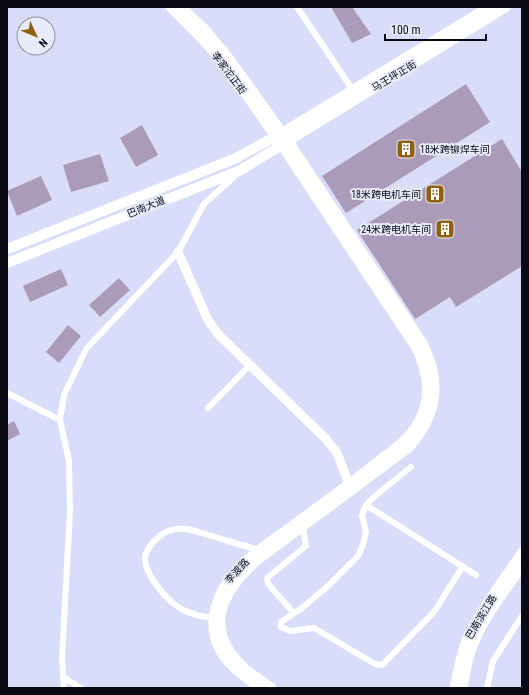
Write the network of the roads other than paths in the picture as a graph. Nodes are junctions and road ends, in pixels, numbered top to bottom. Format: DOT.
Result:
graph roads {
  1 [pos="170,7"];
  2 [pos="182,7"];
  3 [pos="297,7"];
  4 [pos="506,7"];
  5 [pos="483,11"];
  6 [pos="352,89"];
  7 [pos="282,139"];
  8 [pos="241,170"];
  9 [pos="7,249"];
  10 [pos="178,252"];
  11 [pos="7,262"];
  12 [pos="250,365"];
  13 [pos="7,393"];
  14 [pos="208,408"];
  15 [pos="60,420"];
  16 [pos="410,467"];
  17 [pos="350,488"];
  18 [pos="366,505"];
  19 [pos="303,527"];
  20 [pos="258,550"];
  21 [pos="522,552"];
  22 [pos="463,566"];
  23 [pos="522,567"];
  24 [pos="476,574"];
  25 [pos="294,613"];
  26 [pos="522,616"];
  27 [pos="212,618"];
  28 [pos="63,676"];
  29 [pos="257,687"];
  30 [pos="64,688"];
  31 [pos="81,688"];
  32 [pos="272,688"];
  33 [pos="454,688"];
  34 [pos="463,688"];
  35 [pos="486,688"];
  1 -- 7 [label="main road, 李家沱正街"];
  2 -- 7 [label="main road, 李家沱正街"];
  3 -- 6 [label="street"];
  4 -- 5 [label="main road, 马王坪正街"];
  5 -- 6 [label="main road, 马王坪正街"];
  5 -- 7 [label="main road, 马王坪正街"];
  6 -- 7 [label="main road, 马王坪正街"];
  7 -- 8 [label="main road, 巴南大道"];
  7 -- 9 [label="main road, 巴南大道"];
  7 -- 17 [label="main road"];
  8 -- 10 [label="street"];
  8 -- 11 [label="main road, 巴南大道"];
  10 -- 12 [label="main road"];
  10 -- 15 [label="street"];
  12 -- 14 [label="street"];
  12 -- 17 [label="main road"];
  13 -- 15 [label="street"];
  15 -- 28 [label="street"];
  16 -- 18 [label="street"];
  17 -- 19 [label="main road, 李渡路"];
  17 -- 20 [label="main road, 李渡路"];
  18 -- 22 [label="street"];
  18 -- 25 [label="street"];
  19 -- 25 [label="street"];
  19 -- 32 [label="main road, 李渡路"];
  20 -- 27 [label="main road, 李渡路"];
  20 -- 27 [label="street"];
  21 -- 33 [label="main road, 巴南滨江路"];
  22 -- 24 [label="street"];
  22 -- 25 [label="street"];
  23 -- 34 [label="main road, 巴南滨江路"];
  26 -- 35 [label="street"];
  27 -- 29 [label="main road, 李渡路"];
  28 -- 30 [label="street"];
  28 -- 31 [label="street"];
}
